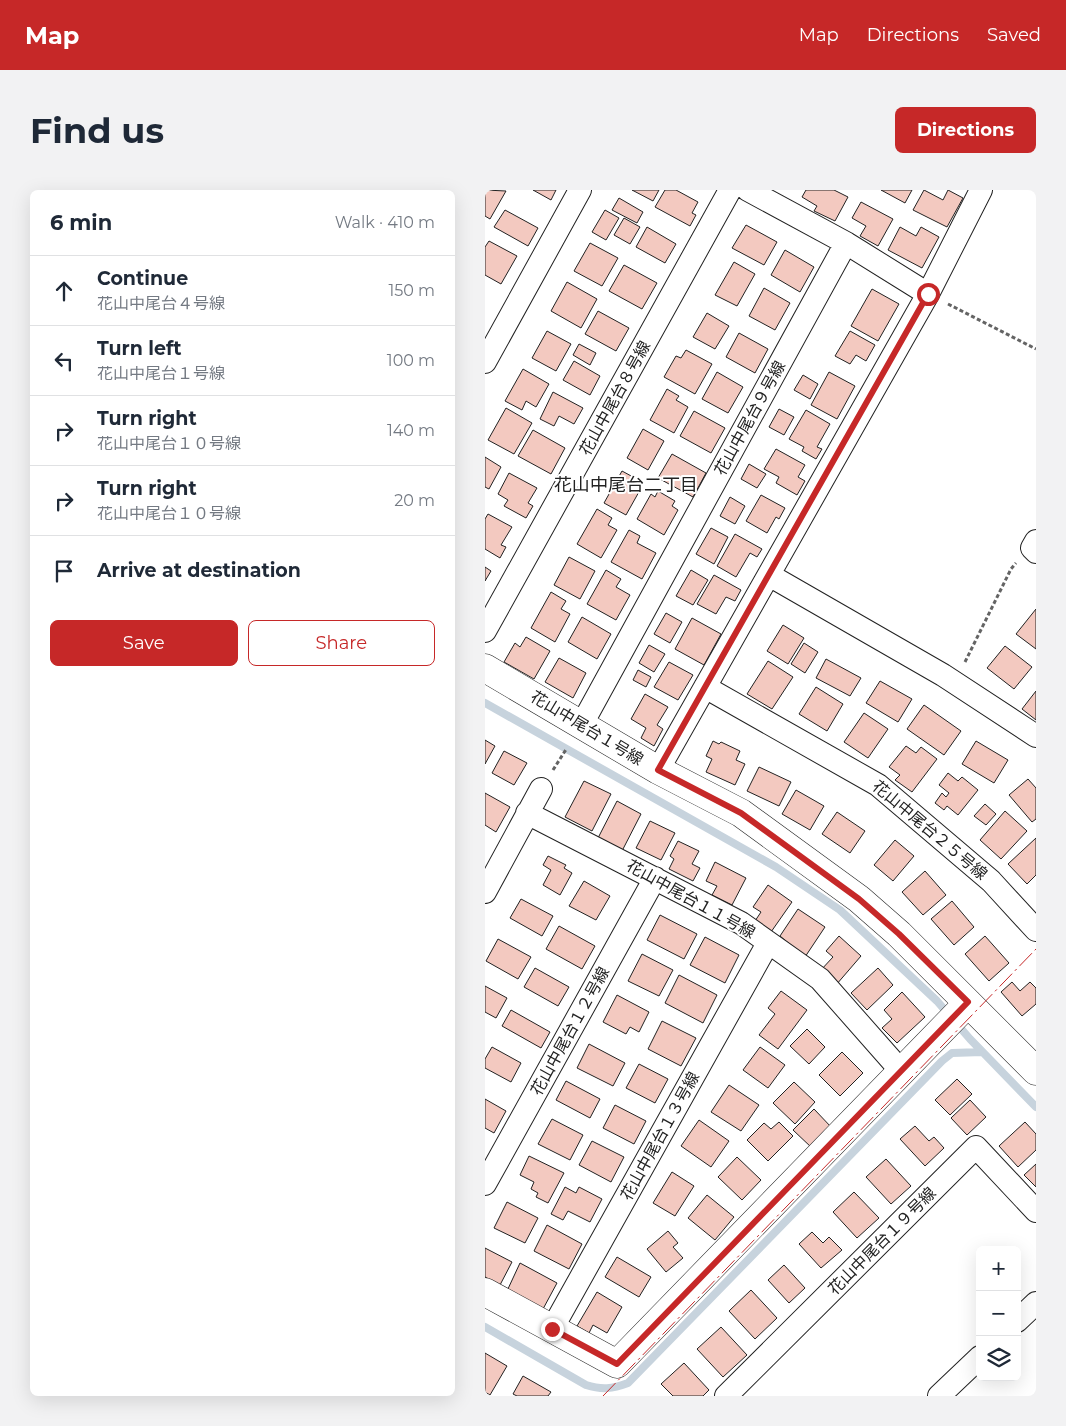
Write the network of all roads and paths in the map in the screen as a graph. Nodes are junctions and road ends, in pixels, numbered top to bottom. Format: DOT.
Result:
graph roads {
  1 [pos="580,190"];
  2 [pos="730,190"];
  3 [pos="748,190"];
  4 [pos="981,190"];
  5 [pos="845,243"];
  6 [pos="928,294"];
  7 [pos="1036,349"];
  8 [pos="485,362"];
  9 [pos="1035,547"];
  10 [pos="769,574"];
  11 [pos="485,631"];
  12 [pos="485,668"];
  13 [pos="954,682"];
  14 [pos="705,688"];
  15 [pos="582,724"];
  16 [pos="1036,736"];
  17 [pos="658,770"];
  18 [pos="541,789"];
  19 [pos="527,813"];
  20 [pos="655,878"];
  21 [pos="485,892"];
  22 [pos="1036,930"];
  23 [pos="768,943"];
  24 [pos="966,1005"];
  25 [pos="1036,1071"];
  26 [pos="902,1072"];
  27 [pos="485,1184"];
  28 [pos="1036,1211"];
  29 [pos="485,1292"];
  30 [pos="1036,1304"];
  31 [pos="1021,1317"];
  32 [pos="552,1329"];
  33 [pos="976,1361"];
  34 [pos="726,1396"];
  35 [pos="939,1396"];
  1 -- 8 [label="street"];
  2 -- 11 [label="street, 花山中尾台８号線"];
  3 -- 5 [label="street"];
  4 -- 6 [label="street"];
  5 -- 6 [label="street"];
  5 -- 15 [label="street, 花山中尾台９号線"];
  6 -- 7 [label="path"];
  6 -- 10 [label="street"];
  9 -- 13 [label="path"];
  10 -- 13 [label="street"];
  10 -- 14 [label="street"];
  12 -- 15 [label="street, 花山中尾台１号線"];
  13 -- 16 [label="street"];
  14 -- 17 [label="street"];
  14 -- 22 [label="street, 花山中尾台２５号線"];
  15 -- 17 [label="street, 花山中尾台１号線"];
  17 -- 24 [label="street, 花山中尾台１号線"];
  18 -- 19 [label="street"];
  19 -- 20 [label="street, 花山中尾台１１号線"];
  19 -- 21 [label="street"];
  20 -- 23 [label="street, 花山中尾台１１号線"];
  20 -- 27 [label="street, 花山中尾台１２号線"];
  23 -- 26 [label="street, 花山中尾台１１号線"];
  23 -- 32 [label="street, 花山中尾台１３号線"];
  24 -- 25 [label="street, 花山中尾台１号線"];
  24 -- 26 [label="street"];
  26 -- 32 [label="street"];
  28 -- 34 [label="street, 花山中尾台１９号線"];
  29 -- 32 [label="street"];
  30 -- 31 [label="street"];
  33 -- 35 [label="street"];
}
